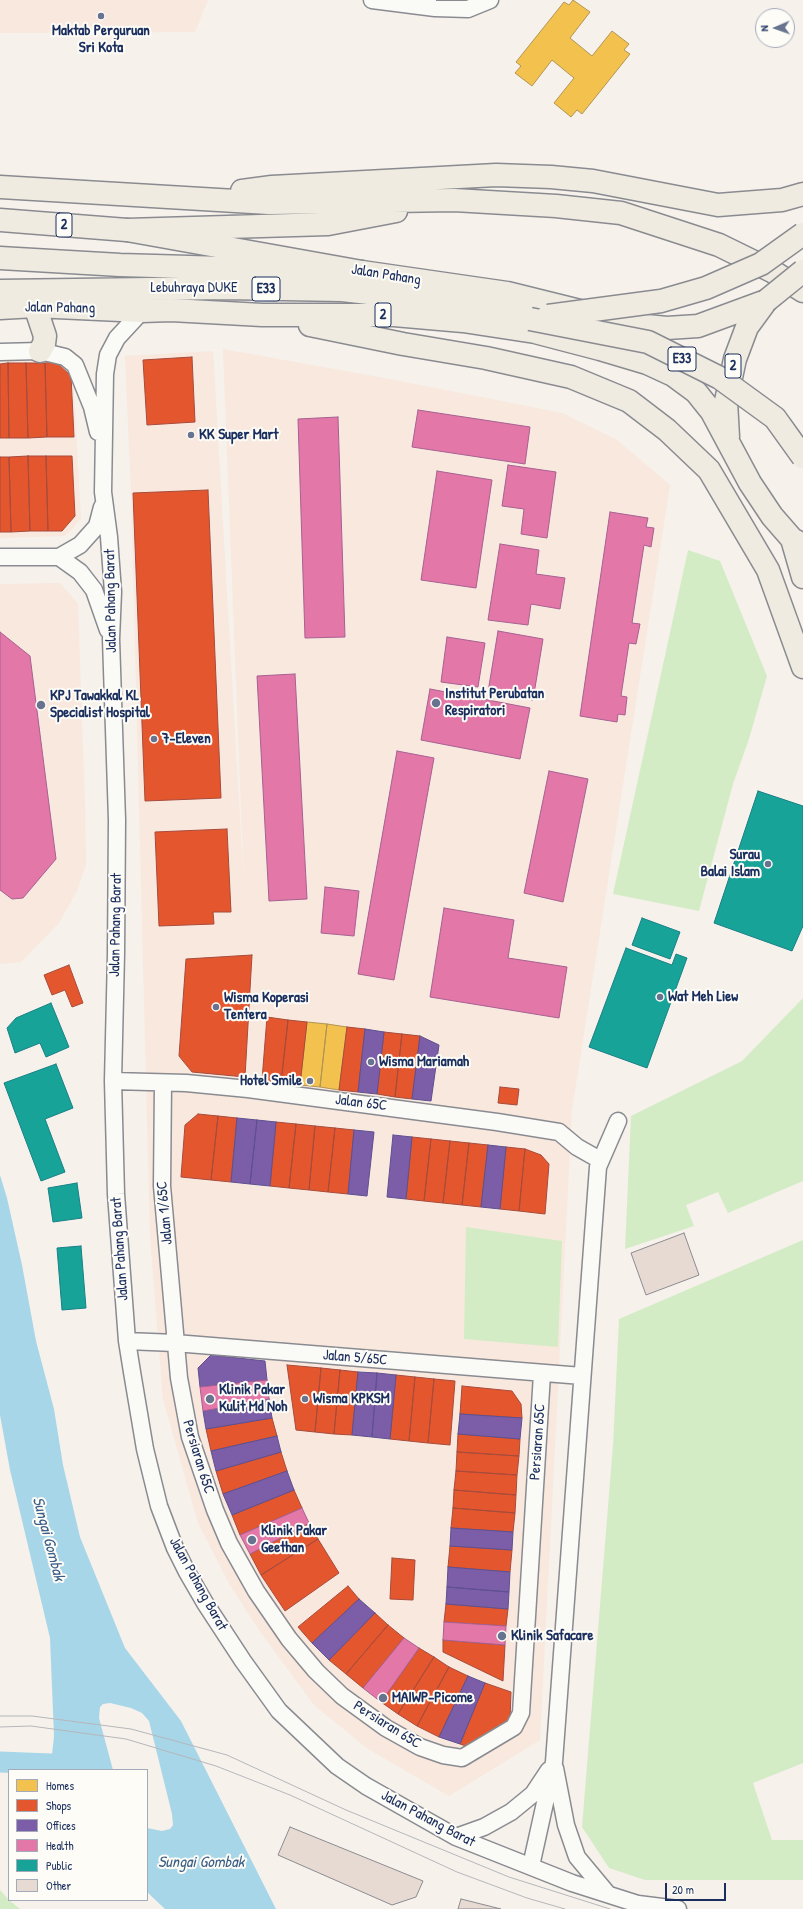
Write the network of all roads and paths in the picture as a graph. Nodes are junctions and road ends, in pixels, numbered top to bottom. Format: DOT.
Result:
graph roads {
  1 [pos="372,0"];
  2 [pos="490,0"];
  3 [pos="0,186"];
  4 [pos="803,194"];
  5 [pos="199,198"];
  6 [pos="454,200"];
  7 [pos="0,220"];
  8 [pos="127,230"];
  9 [pos="803,234"];
  10 [pos="4,258"];
  11 [pos="803,271"];
  12 [pos="362,272"];
  13 [pos="0,291"];
  14 [pos="803,291"];
  15 [pos="766,301"];
  16 [pos="35,306"];
  17 [pos="0,308"];
  18 [pos="142,311"];
  19 [pos="262,315"];
  20 [pos="530,319"];
  21 [pos="40,351"];
  22 [pos="0,352"];
  23 [pos="728,440"];
  24 [pos="102,447"];
  25 [pos="803,457"];
  26 [pos="103,503"];
  27 [pos="797,542"];
  28 [pos="0,557"];
  29 [pos="59,557"];
  30 [pos="803,577"];
  31 [pos="111,639"];
  32 [pos="803,667"];
  33 [pos="113,1081"];
  34 [pos="163,1083"];
  35 [pos="618,1121"];
  36 [pos="600,1160"];
  37 [pos="128,1341"];
  38 [pos="175,1343"];
  39 [pos="542,1374"];
  40 [pos="582,1376"];
  41 [pos="554,1762"];
  42 [pos="456,1837"];
  43 [pos="531,1866"];
  44 [pos="608,1894"];
  45 [pos="678,1909"];
  1 -- 2 [label="street"];
  3 -- 5 [label="main road"];
  4 -- 5 [label="main road"];
  5 -- 6 [label="main road"];
  6 -- 8 [label="main road"];
  6 -- 14 [label="main road"];
  7 -- 8 [label="main road, Jalan Pahang / 2"];
  8 -- 12 [label="main road, Jalan Pahang / 2"];
  9 -- 20 [label="main road, E33, bridge"];
  10 -- 12 [label="main road, Lebuhraya DUKE / E33"];
  11 -- 15 [label="main road, 2, bridge"];
  12 -- 15 [label="main road, Jalan Pahang / 2"];
  13 -- 20 [label="main road, Lebuhraya DUKE / E33"];
  15 -- 23 [label="main road, 2"];
  16 -- 17 [label="main road, Jalan Pahang / 2"];
  16 -- 18 [label="main road, Jalan Pahang / 2"];
  16 -- 21 [label="main road"];
  18 -- 19 [label="main road, Jalan Pahang / 2"];
  18 -- 24 [label="street, Jalan Pahang Barat"];
  19 -- 23 [label="main road, Jalan Pahang / 2"];
  19 -- 32 [label="main road"];
  20 -- 25 [label="main road, E33, bridge"];
  21 -- 22 [label="street"];
  21 -- 24 [label="street"];
  23 -- 27 [label="main road, 2"];
  24 -- 26 [label="street, Jalan Pahang Barat"];
  26 -- 29 [label="street"];
  26 -- 31 [label="street, Jalan Pahang Barat"];
  27 -- 30 [label="main road"];
  28 -- 29 [label="street"];
  29 -- 31 [label="street"];
  31 -- 33 [label="street, Jalan Pahang Barat"];
  33 -- 34 [label="street, Jalan 65C"];
  33 -- 37 [label="street, Jalan Pahang Barat"];
  34 -- 36 [label="street, Jalan 65C"];
  34 -- 38 [label="street, Jalan 1/65C"];
  35 -- 36 [label="street"];
  36 -- 40 [label="street"];
  37 -- 38 [label="street, Jalan 5/65C"];
  37 -- 42 [label="street, Jalan Pahang Barat"];
  38 -- 39 [label="street, Jalan 5/65C"];
  38 -- 39 [label="street, Persiaran 65C"];
  39 -- 40 [label="street, Jalan 5/65C"];
  40 -- 41 [label="street"];
  41 -- 42 [label="street"];
  41 -- 43 [label="street"];
  41 -- 44 [label="street"];
  42 -- 43 [label="street, Jalan Pahang Barat"];
  43 -- 44 [label="street, Jalan Pahang Barat"];
  44 -- 45 [label="street, Jalan Pahang Barat"];
}
